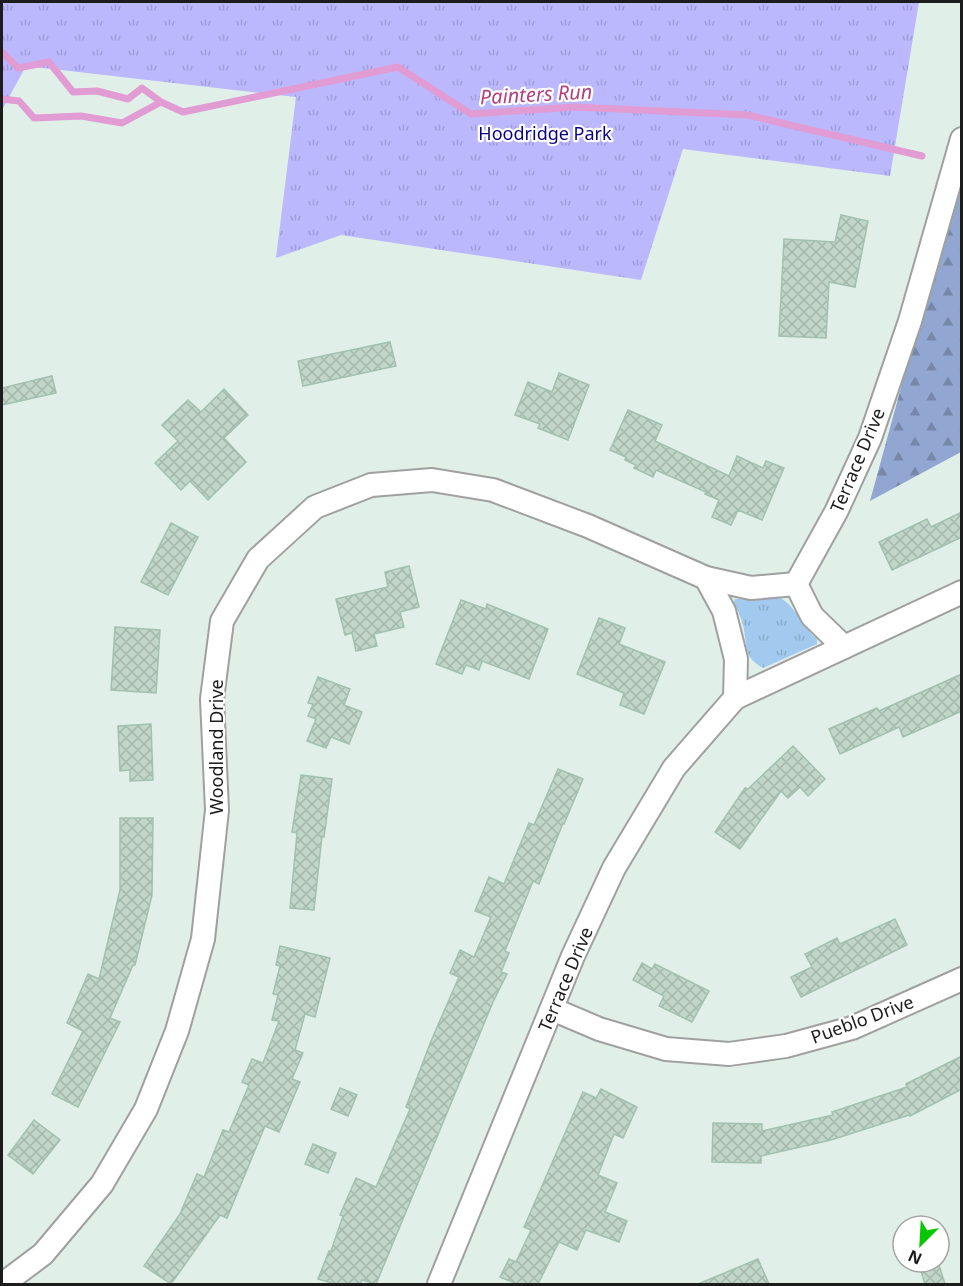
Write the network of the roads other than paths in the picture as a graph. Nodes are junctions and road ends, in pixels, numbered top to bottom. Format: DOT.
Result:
graph roads {
  1 [pos="962,139"];
  2 [pos="706,578"];
  3 [pos="796,584"];
  4 [pos="962,592"];
  5 [pos="844,647"];
  6 [pos="735,698"];
  7 [pos="962,979"];
  8 [pos="552,1009"];
  9 [pos="3,1284"];
  10 [pos="439,1284"];
  1 -- 3 [label="street, Terrace Drive"];
  2 -- 3 [label="street, Woodland Drive"];
  2 -- 6 [label="street"];
  2 -- 9 [label="street, Woodland Drive"];
  3 -- 5 [label="street"];
  4 -- 5 [label="street, Terrace Drive"];
  5 -- 6 [label="street, Terrace Drive"];
  6 -- 8 [label="street, Terrace Drive"];
  7 -- 8 [label="street, Pueblo Drive"];
  8 -- 10 [label="street, Terrace Drive"];
}
